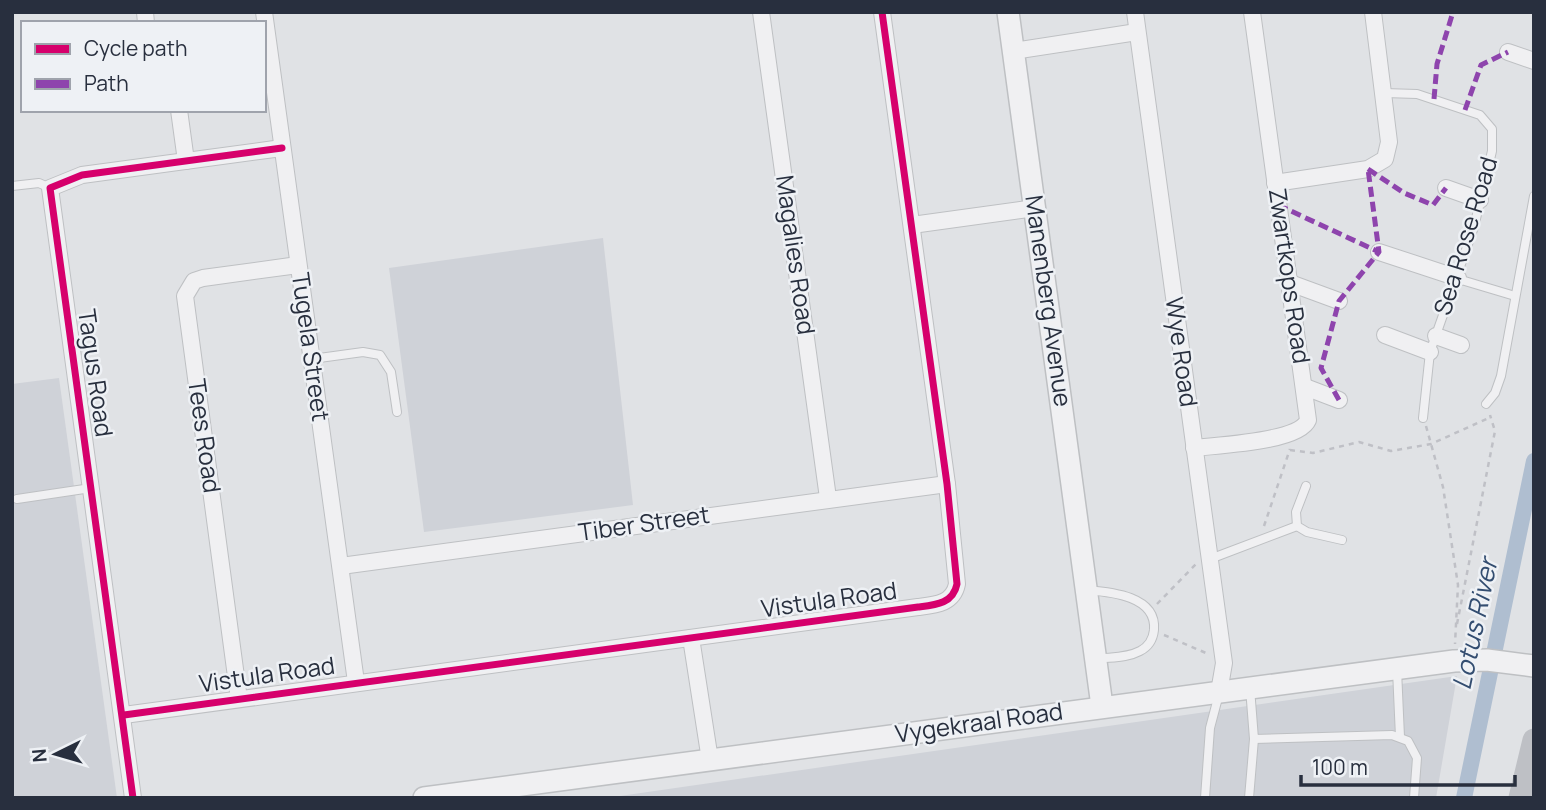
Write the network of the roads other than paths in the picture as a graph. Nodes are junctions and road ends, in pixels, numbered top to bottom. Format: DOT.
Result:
graph roads {
  1 [pos="761,12"];
  2 [pos="882,12"];
  3 [pos="1008,12"];
  4 [pos="1135,12"];
  5 [pos="1252,12"];
  6 [pos="1373,12"];
  7 [pos="266,27"];
  8 [pos="1137,32"];
  9 [pos="1013,51"];
  10 [pos="1508,52"];
  11 [pos="1534,61"];
  12 [pos="1384,93"];
  13 [pos="179,112"];
  14 [pos="282,148"];
  15 [pos="186,161"];
  16 [pos="1275,183"];
  17 [pos="12,186"];
  18 [pos="50,188"];
  19 [pos="1446,188"];
  20 [pos="1534,196"];
  21 [pos="1480,200"];
  22 [pos="1035,208"];
  23 [pos="912,225"];
  24 [pos="1379,252"];
  25 [pos="298,265"];
  26 [pos="1458,278"];
  27 [pos="1290,283"];
  28 [pos="1515,296"];
  29 [pos="1339,301"];
  30 [pos="1385,335"];
  31 [pos="1436,336"];
  32 [pos="1461,345"];
  33 [pos="1430,352"];
  34 [pos="312,359"];
  35 [pos="1305,387"];
  36 [pos="1339,400"];
  37 [pos="1486,404"];
  38 [pos="397,412"];
  39 [pos="1423,418"];
  40 [pos="1194,448"];
  41 [pos="947,484"];
  42 [pos="1306,486"];
  43 [pos="91,488"];
  44 [pos="828,498"];
  45 [pos="17,499"];
  46 [pos="1297,526"];
  47 [pos="1342,540"];
  48 [pos="1210,559"];
  49 [pos="341,566"];
  50 [pos="1087,590"];
  51 [pos="691,638"];
  52 [pos="1096,659"];
  53 [pos="1534,666"];
  54 [pos="1397,668"];
  55 [pos="356,682"];
  56 [pos="1250,688"];
  57 [pos="1219,692"];
  58 [pos="239,699"];
  59 [pos="1102,706"];
  60 [pos="124,715"];
  61 [pos="1400,737"];
  62 [pos="1254,739"];
  63 [pos="1534,740"];
  64 [pos="710,760"];
  65 [pos="133,798"];
  66 [pos="424,798"];
  67 [pos="1205,798"];
  68 [pos="1249,798"];
  69 [pos="1414,798"];
  70 [pos="1520,798"];
  1 -- 44 [label="street, Magalies Road"];
  2 -- 23 [label="street, Vistula Road"];
  3 -- 9 [label="street, Manenberg Avenue"];
  4 -- 8 [label="street, Wye Road"];
  5 -- 16 [label="street, Zwartkops Road"];
  6 -- 12 [label="street"];
  7 -- 14 [label="street, Tugela Street"];
  8 -- 9 [label="street"];
  8 -- 40 [label="street, Wye Road"];
  9 -- 22 [label="street, Manenberg Avenue"];
  10 -- 11 [label="street"];
  12 -- 16 [label="street"];
  12 -- 21 [label="lane, Sea Rose Road"];
  13 -- 15 [label="street"];
  14 -- 15 [label="street"];
  14 -- 25 [label="street, Tugela Street"];
  15 -- 18 [label="street"];
  16 -- 27 [label="street, Zwartkops Road"];
  17 -- 18 [label="lane"];
  18 -- 43 [label="street, Tagus Road"];
  19 -- 21 [label="street"];
  20 -- 28 [label="lane"];
  21 -- 26 [label="lane, Sea Rose Road"];
  22 -- 23 [label="street"];
  22 -- 50 [label="street, Manenberg Avenue"];
  23 -- 41 [label="street, Vistula Road"];
  24 -- 26 [label="street"];
  25 -- 34 [label="street, Tugela Street"];
  25 -- 58 [label="street, Tees Road"];
  26 -- 28 [label="lane"];
  26 -- 31 [label="lane, Sea Rose Road"];
  27 -- 29 [label="street"];
  27 -- 35 [label="street, Zwartkops Road"];
  28 -- 37 [label="lane"];
  30 -- 33 [label="street"];
  31 -- 32 [label="street"];
  31 -- 33 [label="lane, Sea Rose Road"];
  33 -- 39 [label="lane, Sea Rose Road"];
  34 -- 38 [label="lane"];
  34 -- 49 [label="street, Tugela Street"];
  35 -- 36 [label="street"];
  35 -- 40 [label="street, Zwartkops Road"];
  40 -- 48 [label="street, Wye Road"];
  41 -- 44 [label="street, Tiber Street"];
  41 -- 51 [label="street, Vistula Road"];
  42 -- 46 [label="lane"];
  43 -- 45 [label="lane"];
  43 -- 60 [label="street, Tagus Road"];
  44 -- 49 [label="street, Tiber Street"];
  46 -- 47 [label="lane"];
  46 -- 48 [label="lane"];
  48 -- 57 [label="street, Wye Road"];
  49 -- 55 [label="street, Tugela Street"];
  50 -- 52 [label="street, Manenberg Avenue"];
  50 -- 52 [label="lane"];
  51 -- 55 [label="street, Vistula Road"];
  51 -- 64 [label="street"];
  52 -- 59 [label="street, Manenberg Avenue"];
  53 -- 54 [label="street, Vygekraal Road"];
  54 -- 56 [label="street, Vygekraal Road"];
  54 -- 61 [label="lane"];
  55 -- 58 [label="street, Vistula Road"];
  56 -- 57 [label="street, Vygekraal Road"];
  56 -- 62 [label="lane"];
  57 -- 59 [label="street, Vygekraal Road"];
  57 -- 67 [label="lane"];
  58 -- 60 [label="street, Vistula Road"];
  59 -- 64 [label="street, Vygekraal Road"];
  60 -- 65 [label="street, Tagus Road"];
  61 -- 62 [label="lane"];
  61 -- 69 [label="lane"];
  62 -- 68 [label="lane"];
  63 -- 70 [label="main road"];
  64 -- 66 [label="street, Vygekraal Road"];
}
